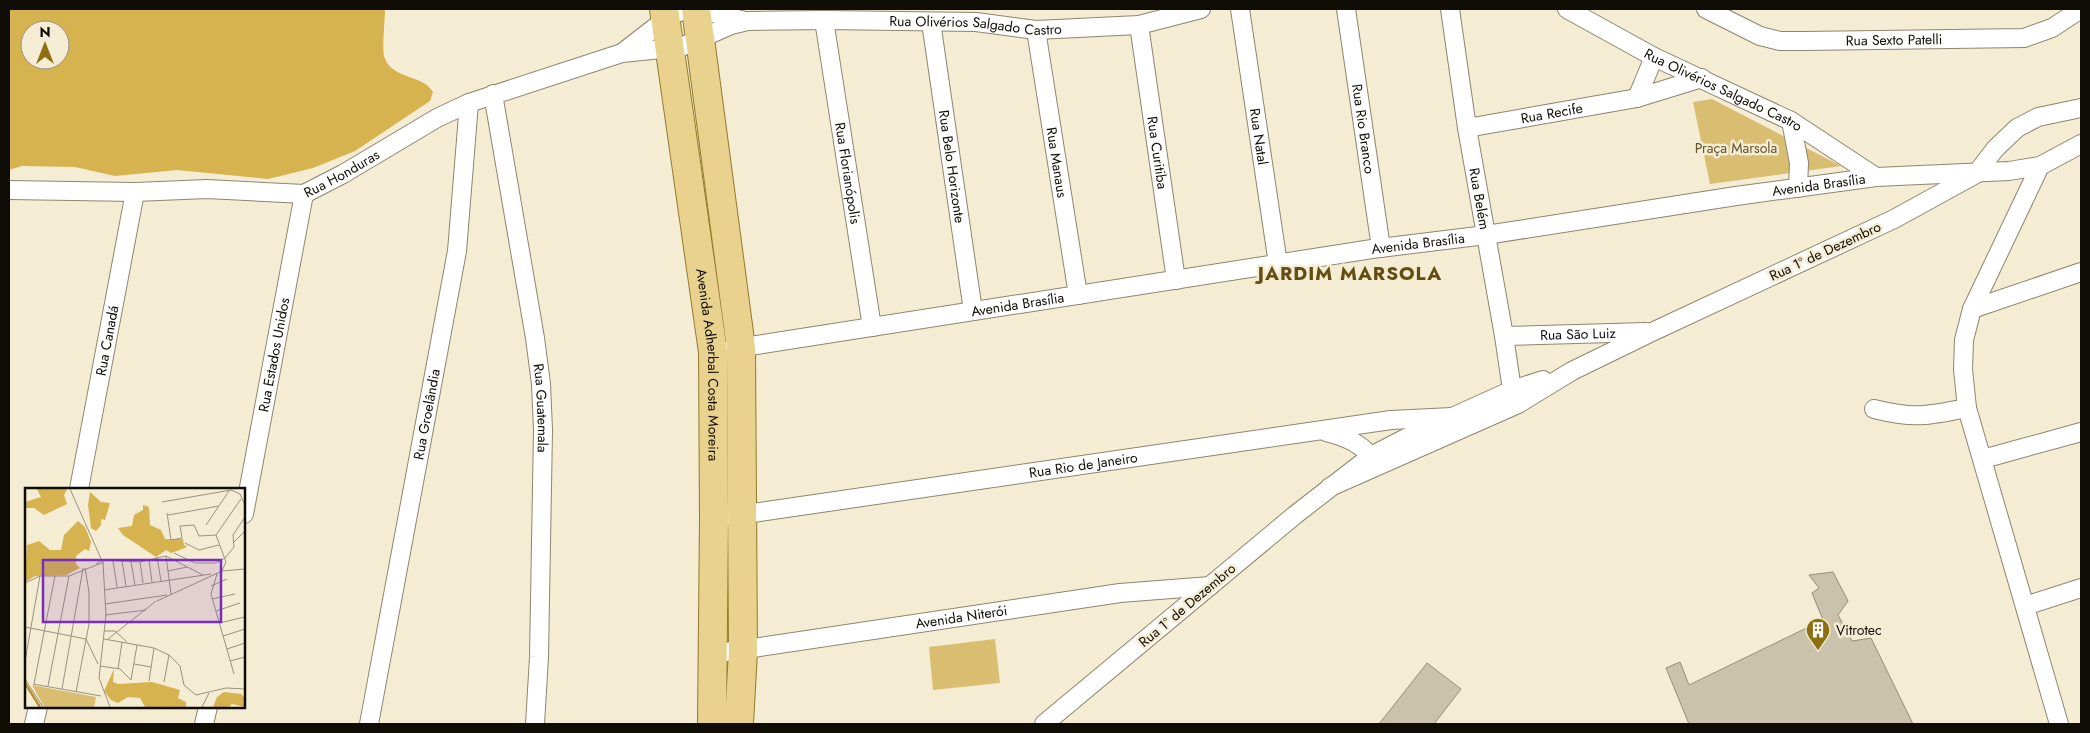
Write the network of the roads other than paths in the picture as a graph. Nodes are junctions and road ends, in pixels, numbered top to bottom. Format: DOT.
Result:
graph roads {
  1 [pos="697,9"];
  2 [pos="1201,9"];
  3 [pos="1240,9"];
  4 [pos="1346,9"];
  5 [pos="1450,9"];
  6 [pos="1567,9"];
  7 [pos="1706,9"];
  8 [pos="2081,9"];
  9 [pos="673,12"];
  10 [pos="824,20"];
  11 [pos="748,21"];
  12 [pos="931,22"];
  13 [pos="1139,25"];
  14 [pos="1036,30"];
  15 [pos="702,39"];
  16 [pos="671,49"];
  17 [pos="622,53"];
  18 [pos="1654,57"];
  19 [pos="1702,78"];
  20 [pos="493,94"];
  21 [pos="1637,98"];
  22 [pos="469,103"];
  23 [pos="2081,108"];
  24 [pos="1790,121"];
  25 [pos="1467,128"];
  26 [pos="2081,144"];
  27 [pos="2040,166"];
  28 [pos="1976,174"];
  29 [pos="1876,177"];
  30 [pos="1798,188"];
  31 [pos="9,190"];
  32 [pos="135,192"];
  33 [pos="304,194"];
  34 [pos="1486,235"];
  35 [pos="1381,248"];
  36 [pos="1278,264"];
  37 [pos="2081,272"];
  38 [pos="1176,280"];
  39 [pos="1078,296"];
  40 [pos="1972,309"];
  41 [pos="973,312"];
  42 [pos="872,327"];
  43 [pos="1652,332"];
  44 [pos="1504,336"];
  45 [pos="742,348"];
  46 [pos="713,352"];
  47 [pos="1572,371"];
  48 [pos="1512,390"];
  49 [pos="1967,408"];
  50 [pos="1874,409"];
  51 [pos="1452,417"];
  52 [pos="1375,422"];
  53 [pos="1473,423"];
  54 [pos="1321,431"];
  55 [pos="2081,432"];
  56 [pos="1370,457"];
  57 [pos="1982,459"];
  58 [pos="79,488"];
  59 [pos="245,509"];
  60 [pos="743,514"];
  61 [pos="714,518"];
  62 [pos="1210,586"];
  63 [pos="2081,588"];
  64 [pos="2025,606"];
  65 [pos="742,651"];
  66 [pos="714,654"];
  67 [pos="38,708"];
  68 [pos="208,708"];
  69 [pos="34,724"];
  70 [pos="204,724"];
  71 [pos="369,724"];
  72 [pos="535,724"];
  73 [pos="712,724"];
  74 [pos="739,724"];
  75 [pos="1044,724"];
  76 [pos="2059,724"];
  1 -- 11 [label="street"];
  1 -- 15 [label="main road, Avenida Adherbal Costa Moreira"];
  2 -- 13 [label="street, Rua Olivérios Salgado Castro"];
  3 -- 36 [label="street, Rua Natal"];
  4 -- 35 [label="street, Rua Rio Branco"];
  5 -- 25 [label="street, Rua Belém"];
  6 -- 18 [label="street, Rua Olivérios Salgado Castro"];
  7 -- 8 [label="street, Rua Sexto Patelli"];
  9 -- 16 [label="main road, Avenida Adherbal Costa Moreira"];
  9 -- 17 [label="street"];
  10 -- 11 [label="street, Rua Olivérios Salgado Castro"];
  10 -- 12 [label="street, Rua Olivérios Salgado Castro"];
  10 -- 42 [label="street, Rua Florianópolis"];
  11 -- 15 [label="street"];
  12 -- 14 [label="street, Rua Olivérios Salgado Castro"];
  12 -- 41 [label="street, Rua Belo Horizonte"];
  13 -- 14 [label="street, Rua Olivérios Salgado Castro"];
  13 -- 38 [label="street, Rua Curitiba"];
  14 -- 39 [label="street, Rua Manaus"];
  15 -- 16 [label="street"];
  15 -- 45 [label="main road, Avenida Adherbal Costa Moreira"];
  16 -- 17 [label="street"];
  16 -- 46 [label="main road, Avenida Adherbal Costa Moreira"];
  17 -- 20 [label="street, Rua Honduras"];
  18 -- 19 [label="street, Rua Olivérios Salgado Castro"];
  18 -- 21 [label="street"];
  19 -- 21 [label="street, Rua Recife"];
  19 -- 24 [label="street, Rua Olivérios Salgado Castro"];
  20 -- 22 [label="street, Rua Honduras"];
  20 -- 72 [label="street, Rua Guatemala"];
  21 -- 25 [label="street, Rua Recife"];
  22 -- 33 [label="street, Rua Honduras"];
  22 -- 71 [label="street, Rua Groelândia"];
  23 -- 28 [label="street"];
  24 -- 29 [label="street, Rua Olivérios Salgado Castro"];
  24 -- 30 [label="street"];
  25 -- 34 [label="street, Rua Belém"];
  26 -- 27 [label="street, Rua 1º de Dezembro"];
  27 -- 28 [label="street, Rua 1º de Dezembro"];
  27 -- 40 [label="street"];
  28 -- 29 [label="street, Avenida Brasília"];
  28 -- 43 [label="street, Rua 1º de Dezembro"];
  29 -- 30 [label="street, Avenida Brasília"];
  30 -- 34 [label="street, Avenida Brasília"];
  31 -- 32 [label="street, Rua Honduras"];
  32 -- 33 [label="street, Rua Honduras"];
  32 -- 58 [label="street, Rua Canadá"];
  33 -- 59 [label="street, Rua Estados Unidos"];
  34 -- 35 [label="street, Avenida Brasília"];
  34 -- 44 [label="street, Rua Belém"];
  35 -- 36 [label="street, Avenida Brasília"];
  36 -- 38 [label="street, Avenida Brasília"];
  37 -- 40 [label="street"];
  38 -- 39 [label="street, Avenida Brasília"];
  39 -- 41 [label="street, Avenida Brasília"];
  40 -- 49 [label="street"];
  41 -- 42 [label="street, Avenida Brasília"];
  42 -- 45 [label="street, Avenida Brasília"];
  43 -- 44 [label="street, Rua São Luiz"];
  43 -- 47 [label="street, Rua 1º de Dezembro"];
  44 -- 48 [label="street, Rua Belém"];
  45 -- 46 [label="street, Avenida Brasília"];
  45 -- 60 [label="main road, Avenida Adherbal Costa Moreira"];
  46 -- 61 [label="main road, Avenida Adherbal Costa Moreira"];
  47 -- 48 [label="street, Rua 1º de Dezembro"];
  47 -- 53 [label="street, Rua 1º de Dezembro"];
  48 -- 51 [label="street, Rua 1º de Dezembro"];
  48 -- 53 [label="street"];
  49 -- 50 [label="street"];
  49 -- 57 [label="street"];
  51 -- 52 [label="street, Rua Rio de Janeiro"];
  51 -- 56 [label="street, Rua 1º de Dezembro"];
  52 -- 54 [label="street, Rua Rio de Janeiro"];
  52 -- 56 [label="street"];
  53 -- 56 [label="street, Rua 1º de Dezembro"];
  54 -- 56 [label="street"];
  54 -- 60 [label="street, Rua Rio de Janeiro"];
  55 -- 57 [label="street"];
  56 -- 62 [label="street, Rua 1º de Dezembro"];
  57 -- 64 [label="street"];
  60 -- 61 [label="street, Rua Rio de Janeiro"];
  60 -- 65 [label="main road, Avenida Adherbal Costa Moreira"];
  61 -- 66 [label="main road, Avenida Adherbal Costa Moreira"];
  62 -- 65 [label="street, Avenida Niterói"];
  62 -- 75 [label="street, Rua 1º de Dezembro"];
  63 -- 64 [label="street"];
  64 -- 76 [label="street"];
  65 -- 66 [label="street, Avenida Niterói"];
  65 -- 74 [label="main road, Avenida Adherbal Costa Moreira"];
  66 -- 73 [label="main road, Avenida Adherbal Costa Moreira"];
  67 -- 69 [label="street"];
  68 -- 70 [label="street"];
}
